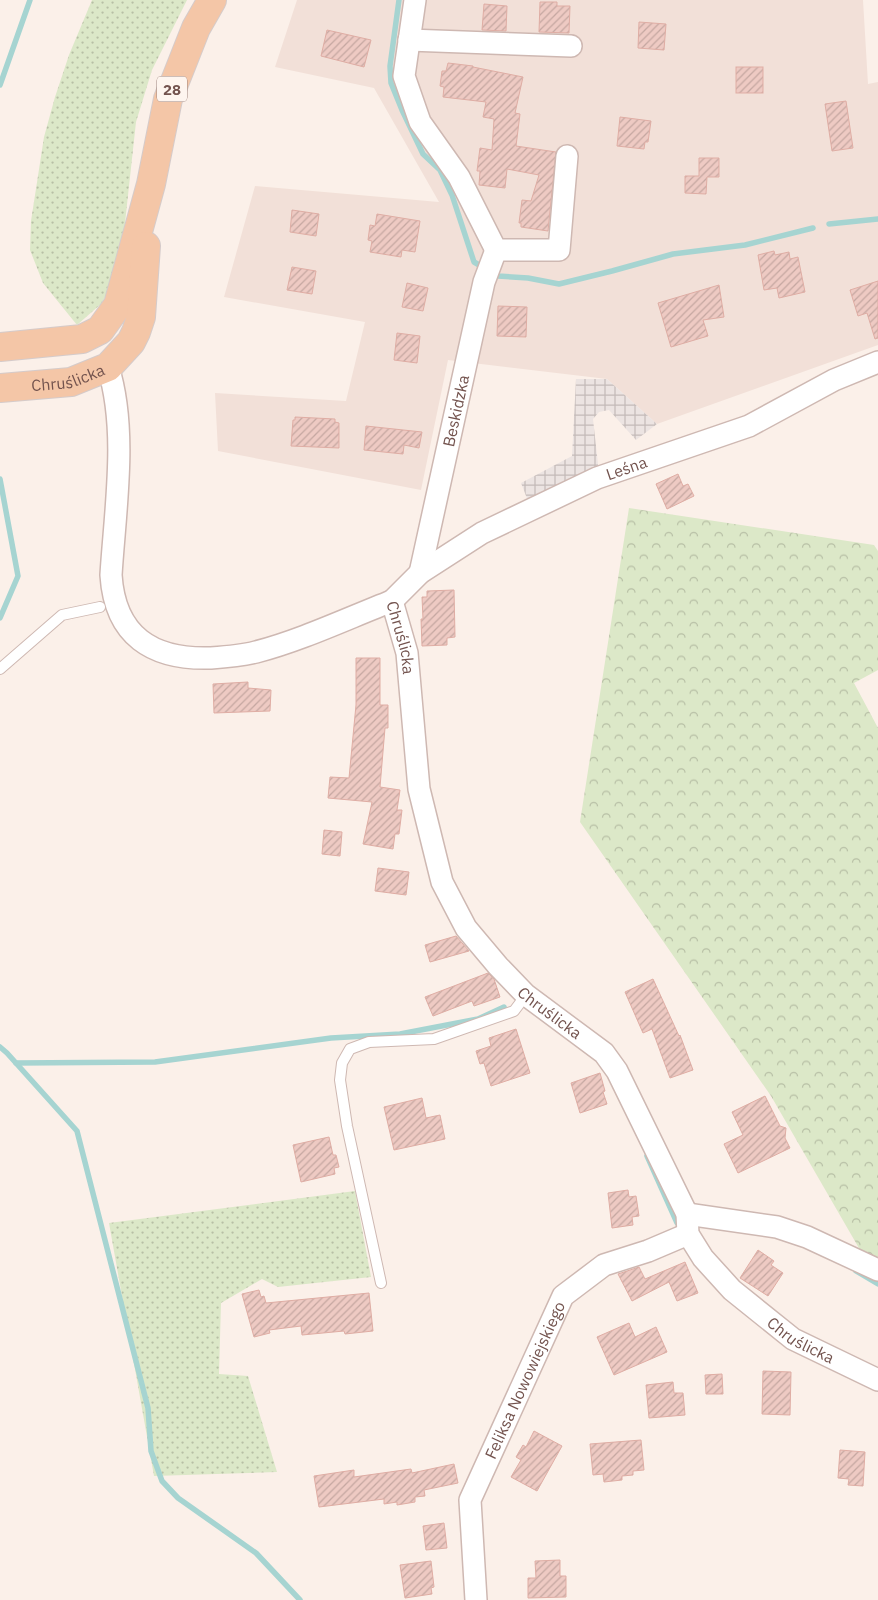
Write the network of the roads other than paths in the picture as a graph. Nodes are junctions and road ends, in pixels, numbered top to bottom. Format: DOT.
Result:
graph roads {
  1 [pos="212,0"];
  2 [pos="415,0"];
  3 [pos="409,40"];
  4 [pos="571,46"];
  5 [pos="567,156"];
  6 [pos="151,184"];
  7 [pos="493,255"];
  8 [pos="100,330"];
  9 [pos="0,347"];
  10 [pos="878,362"];
  11 [pos="108,367"];
  12 [pos="0,388"];
  13 [pos="420,573"];
  14 [pos="392,601"];
  15 [pos="100,607"];
  16 [pos="0,669"];
  17 [pos="526,995"];
  18 [pos="688,1224"];
  19 [pos="878,1270"];
  20 [pos="381,1283"];
  21 [pos="878,1380"];
  22 [pos="476,1600"];
  1 -- 6 [label="main road, 28"];
  2 -- 3 [label="street"];
  3 -- 4 [label="street"];
  3 -- 7 [label="street"];
  5 -- 7 [label="street"];
  6 -- 8 [label="main road, 28"];
  6 -- 11 [label="main road, 28"];
  7 -- 13 [label="street, Beskidzka"];
  8 -- 9 [label="main road"];
  8 -- 11 [label="main road"];
  10 -- 13 [label="street, Leśna"];
  11 -- 12 [label="main road, Chruślicka / 28"];
  11 -- 14 [label="street, Chruślicka"];
  13 -- 14 [label="street, Leśna"];
  14 -- 17 [label="street, Chruślicka"];
  15 -- 16 [label="lane"];
  17 -- 18 [label="street, Chruślicka"];
  17 -- 20 [label="lane"];
  18 -- 19 [label="street"];
  18 -- 21 [label="street, Chruślicka"];
  18 -- 22 [label="street, Feliksa Nowowiejskiego"];
}
